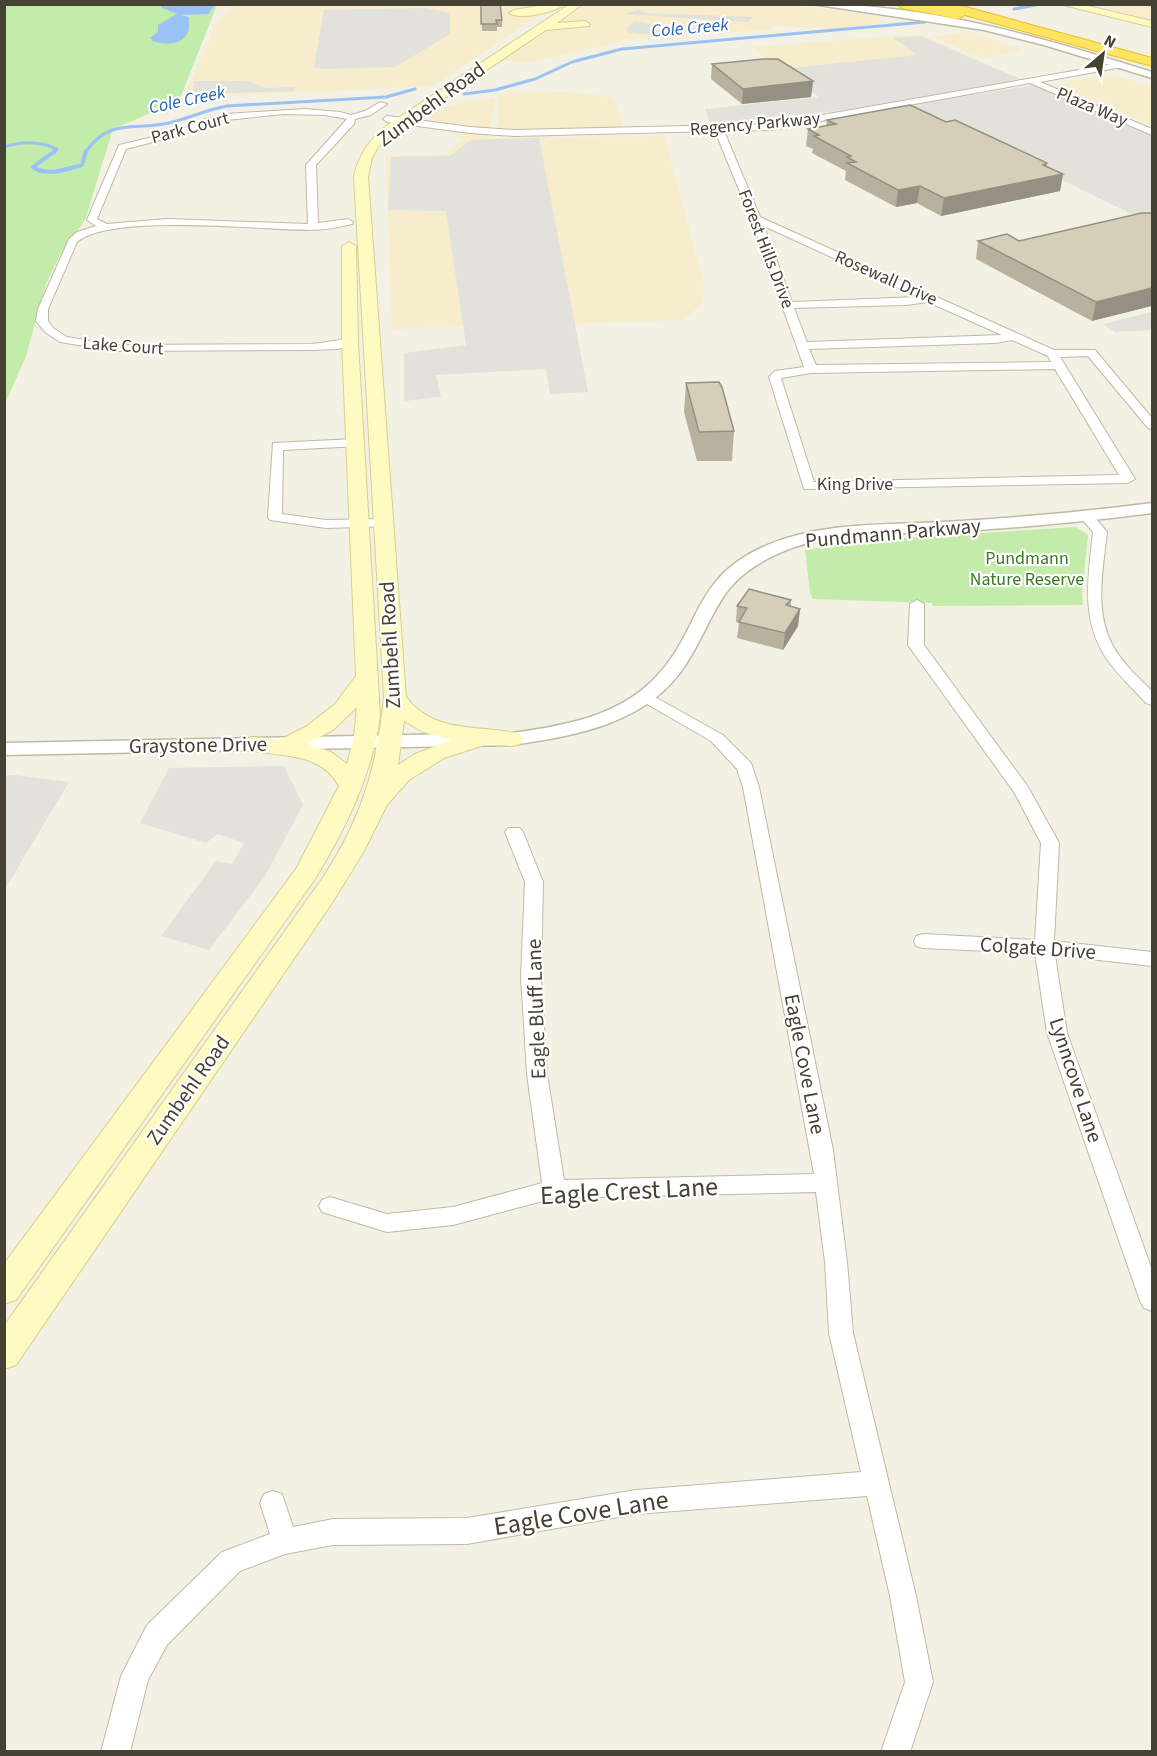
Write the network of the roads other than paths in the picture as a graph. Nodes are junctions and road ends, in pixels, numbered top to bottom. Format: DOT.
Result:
graph roads {
  1 [pos="816,4"];
  2 [pos="902,4"];
  3 [pos="938,4"];
  4 [pos="963,4"];
  5 [pos="979,4"];
  6 [pos="1064,4"];
  7 [pos="566,6"];
  8 [pos="1152,24"];
  9 [pos="1046,26"];
  10 [pos="529,30"];
  11 [pos="1077,41"];
  12 [pos="1152,55"];
  13 [pos="1152,62"];
  14 [pos="1119,65"];
  15 [pos="1152,75"];
  16 [pos="458,77"];
  17 [pos="1031,81"];
  18 [pos="383,104"];
  19 [pos="351,118"];
  20 [pos="387,119"];
  21 [pos="402,121"];
  22 [pos="719,130"];
  23 [pos="1152,132"];
  24 [pos="365,136"];
  25 [pos="354,219"];
  26 [pos="756,219"];
  27 [pos="313,224"];
  28 [pos="105,226"];
  29 [pos="930,298"];
  30 [pos="787,305"];
  31 [pos="158,336"];
  32 [pos="1016,336"];
  33 [pos="360,342"];
  34 [pos="803,346"];
  35 [pos="151,349"];
  36 [pos="1055,359"];
  37 [pos="811,369"];
  38 [pos="1152,425"];
  39 [pos="355,443"];
  40 [pos="1152,508"];
  41 [pos="1089,518"];
  42 [pos="383,523"];
  43 [pos="359,524"];
  44 [pos="917,604"];
  45 [pos="367,676"];
  46 [pos="395,697"];
  47 [pos="646,697"];
  48 [pos="1152,700"];
  49 [pos="479,739"];
  50 [pos="512,739"];
  51 [pos="379,742"];
  52 [pos="289,743"];
  53 [pos="253,744"];
  54 [pos="4,749"];
  55 [pos="351,786"];
  56 [pos="373,809"];
  57 [pos="514,832"];
  58 [pos="923,941"];
  59 [pos="1044,947"];
  60 [pos="1152,959"];
  61 [pos="826,1183"];
  62 [pos="554,1189"];
  63 [pos="330,1206"];
  64 [pos="4,1290"];
  65 [pos="1152,1301"];
  66 [pos="4,1354"];
  67 [pos="877,1483"];
  68 [pos="273,1503"];
  69 [pos="285,1541"];
  70 [pos="116,1752"];
  71 [pos="895,1752"];
  1 -- 14 [label="street"];
  2 -- 11 [label="highway"];
  3 -- 11 [label="highway"];
  4 -- 9 [label="highway"];
  5 -- 9 [label="highway"];
  6 -- 8 [label="main road"];
  7 -- 10 [label="main road, Zumbehl Road"];
  7 -- 10 [label="main road"];
  7 -- 10 [label="main road"];
  9 -- 12 [label="highway"];
  10 -- 16 [label="main road, Zumbehl Road"];
  11 -- 13 [label="highway"];
  14 -- 15 [label="street"];
  14 -- 17 [label="street, Regency Parkway"];
  16 -- 20 [label="main road, Zumbehl Road"];
  16 -- 21 [label="main road, Zumbehl Road"];
  17 -- 22 [label="street, Regency Parkway"];
  17 -- 23 [label="street, Plaza Way"];
  18 -- 19 [label="street"];
  19 -- 27 [label="street"];
  19 -- 28 [label="street, Park Court"];
  20 -- 21 [label="street, Regency Parkway"];
  20 -- 24 [label="main road, Zumbehl Road"];
  21 -- 22 [label="street, Regency Parkway"];
  21 -- 25 [label="main road, Zumbehl Road"];
  22 -- 26 [label="street, Forest Hills Drive"];
  25 -- 27 [label="street, Lake Court"];
  25 -- 33 [label="main road, Zumbehl Road"];
  26 -- 29 [label="street, Rosewall Drive"];
  26 -- 30 [label="street, Forest Hills Drive"];
  27 -- 28 [label="street, Lake Court"];
  28 -- 35 [label="street, Lake Court"];
  29 -- 30 [label="street"];
  29 -- 32 [label="street, Rosewall Drive"];
  30 -- 34 [label="street, Forest Hills Drive"];
  31 -- 35 [label="street"];
  32 -- 34 [label="street"];
  32 -- 36 [label="street, Rosewall Drive"];
  33 -- 35 [label="street, Lake Court"];
  33 -- 39 [label="main road, Zumbehl Road"];
  33 -- 42 [label="main road, Zumbehl Road"];
  34 -- 37 [label="street, Forest Hills Drive"];
  36 -- 37 [label="street, King Drive"];
  36 -- 37 [label="street, King Drive"];
  36 -- 38 [label="street"];
  39 -- 43 [label="main road, Zumbehl Road"];
  39 -- 43 [label="street"];
  40 -- 41 [label="street, Pundmann Parkway"];
  41 -- 47 [label="street, Pundmann Parkway"];
  41 -- 48 [label="street"];
  42 -- 43 [label="street"];
  42 -- 46 [label="main road, Zumbehl Road"];
  43 -- 45 [label="main road, Zumbehl Road"];
  44 -- 59 [label="street, Lynncove Lane"];
  45 -- 51 [label="main road, Zumbehl Road"];
  45 -- 52 [label="main road"];
  46 -- 50 [label="main road"];
  46 -- 51 [label="main road, Zumbehl Road"];
  47 -- 50 [label="street, Pundmann Parkway"];
  47 -- 61 [label="street, Eagle Cove Lane"];
  49 -- 50 [label="street, Pundmann Parkway"];
  49 -- 51 [label="street, Pundmann Parkway"];
  49 -- 56 [label="main road"];
  51 -- 52 [label="street, Graystone Drive"];
  51 -- 55 [label="main road, Zumbehl Road"];
  51 -- 56 [label="main road, Zumbehl Road"];
  52 -- 53 [label="street, Graystone Drive"];
  53 -- 54 [label="street, Graystone Drive"];
  53 -- 55 [label="main road"];
  55 -- 64 [label="main road, Zumbehl Road"];
  56 -- 66 [label="main road, Zumbehl Road"];
  57 -- 62 [label="street, Eagle Bluff Lane"];
  58 -- 59 [label="street, Colgate Drive"];
  59 -- 60 [label="street, Colgate Drive"];
  59 -- 65 [label="street, Lynncove Lane"];
  61 -- 62 [label="street, Eagle Crest Lane"];
  61 -- 67 [label="street, Eagle Cove Lane"];
  62 -- 63 [label="street, Eagle Crest Lane"];
  67 -- 69 [label="street, Eagle Cove Lane"];
  67 -- 71 [label="street, Eagle Cove Lane"];
  68 -- 69 [label="street"];
  69 -- 70 [label="street, Eagle Cove Lane"];
}
